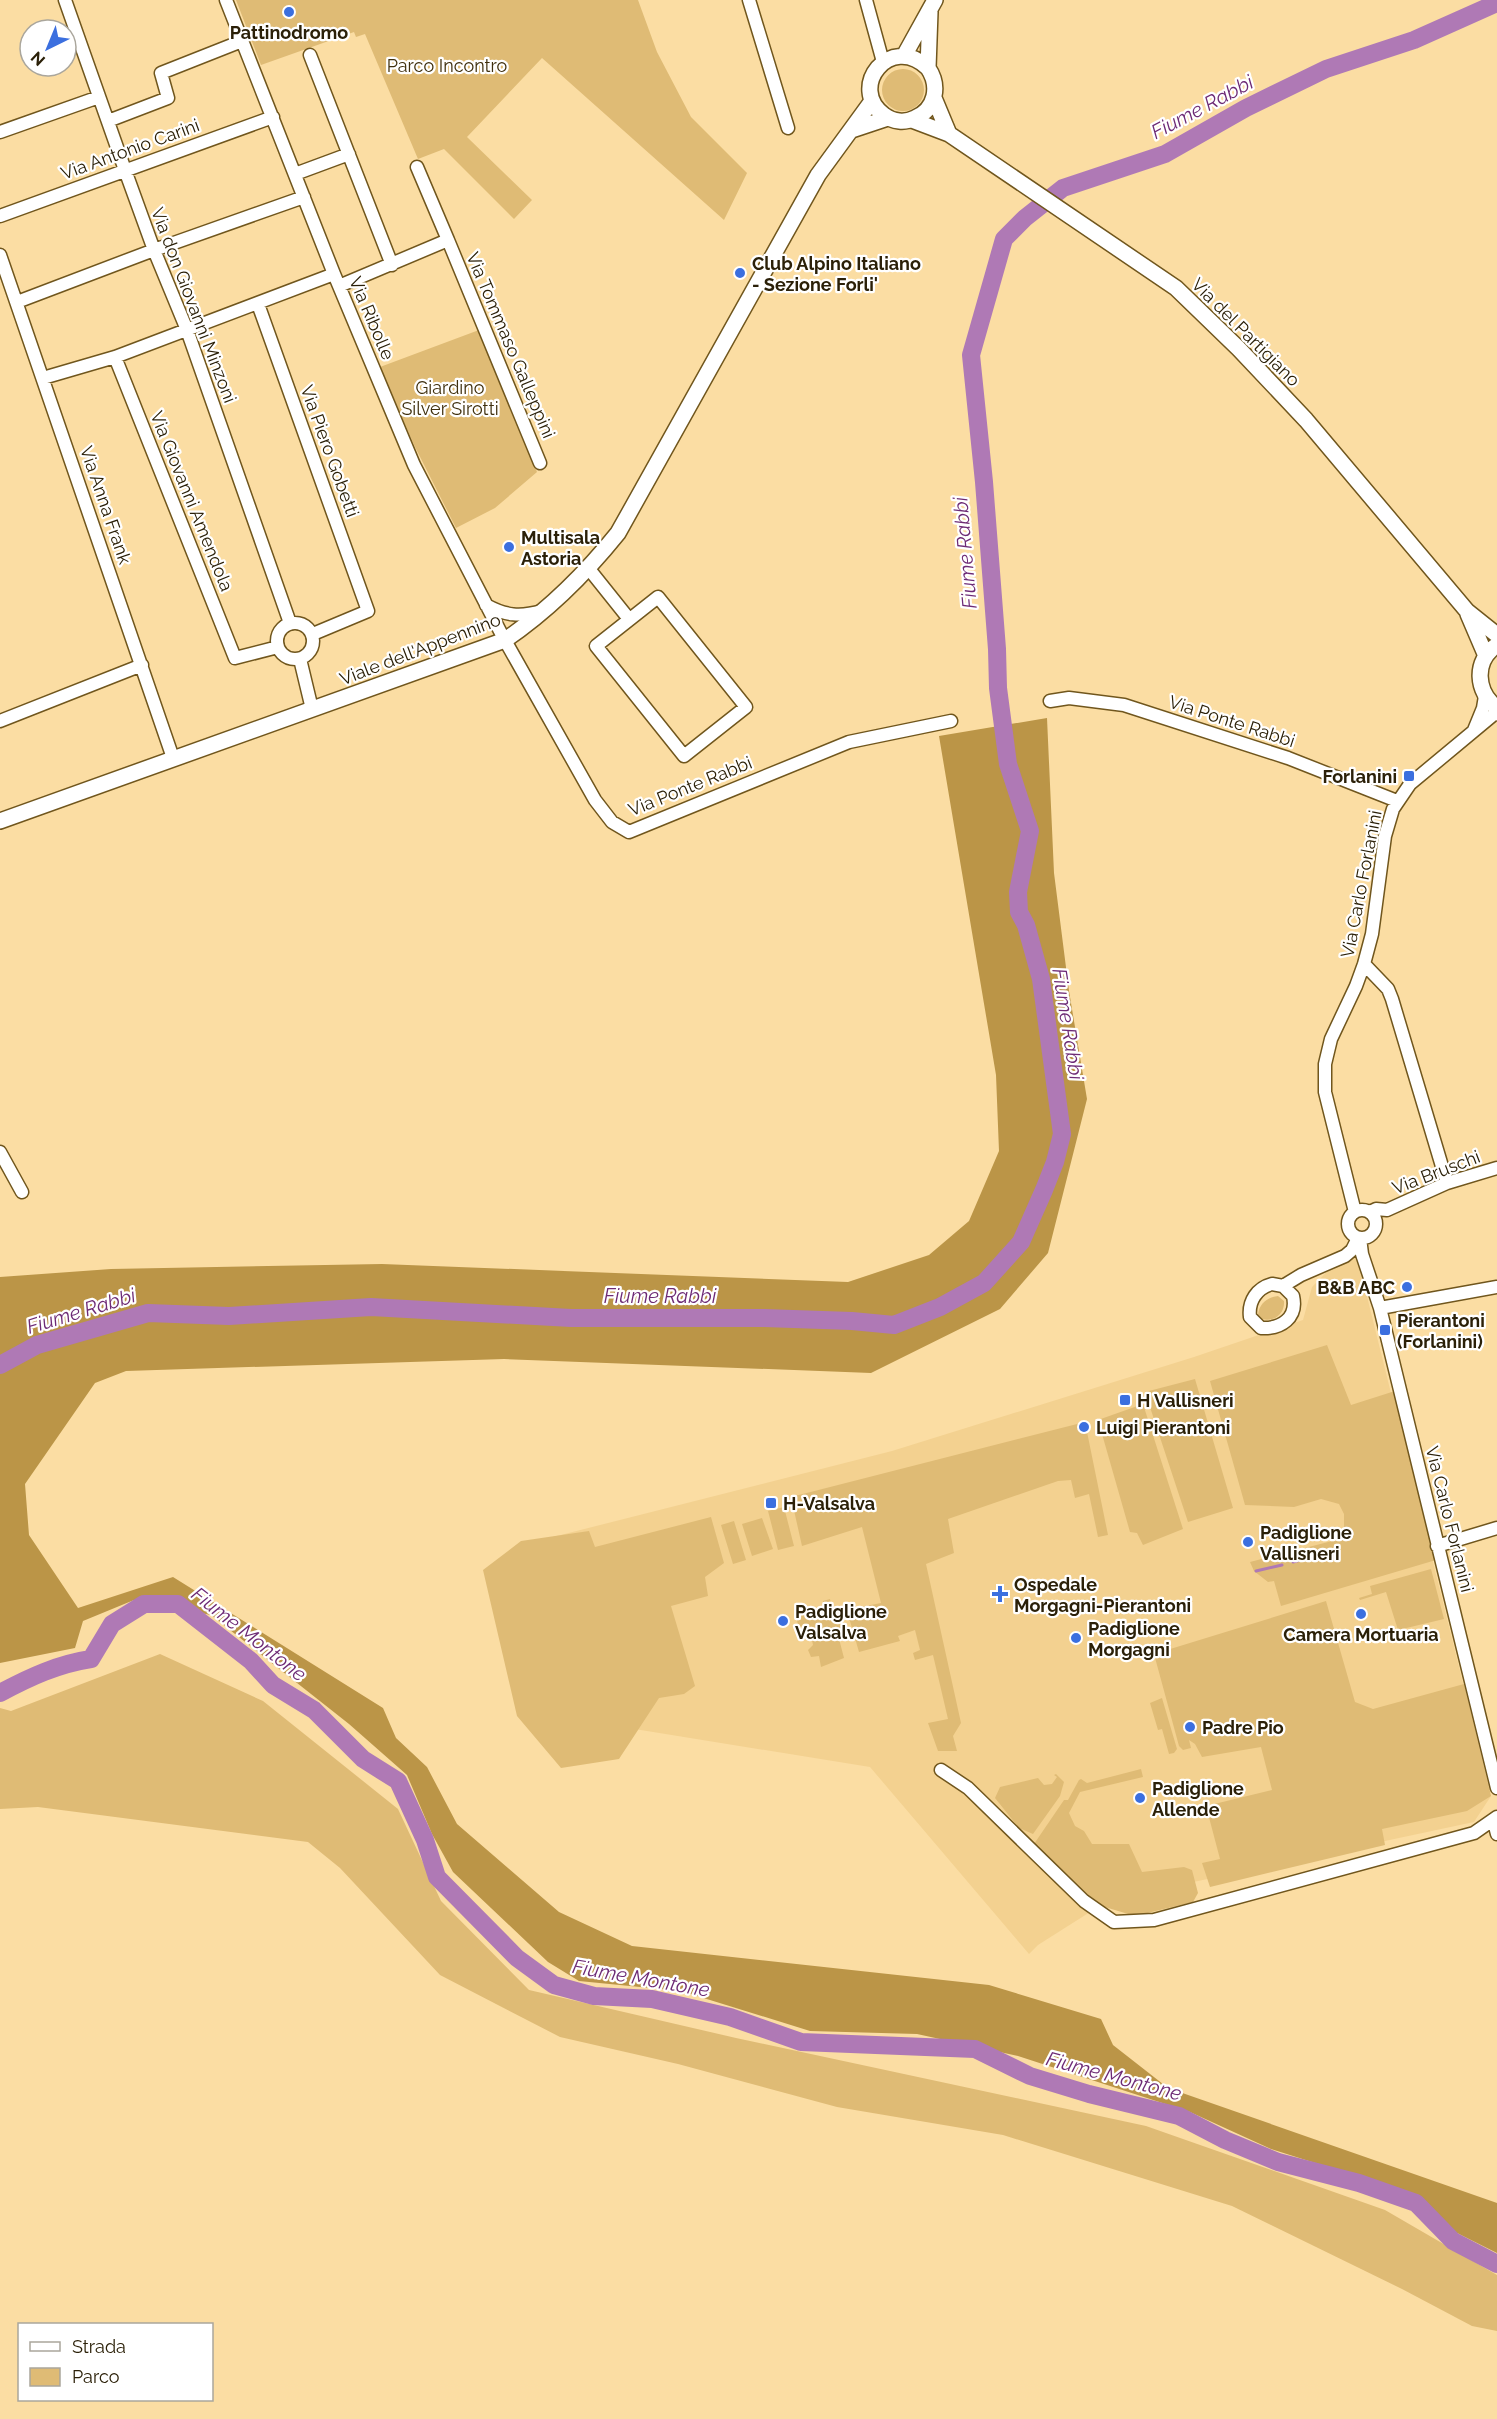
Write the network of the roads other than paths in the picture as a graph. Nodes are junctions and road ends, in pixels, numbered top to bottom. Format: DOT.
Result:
graph roads {
  1 [pos="66,0"];
  2 [pos="226,0"];
  3 [pos="749,0"];
  4 [pos="866,0"];
  5 [pos="933,6"];
  6 [pos="242,41"];
  7 [pos="310,55"];
  8 [pos="904,56"];
  9 [pos="883,62"];
  10 [pos="928,68"];
  11 [pos="99,97"];
  12 [pos="934,98"];
  13 [pos="872,101"];
  14 [pos="273,117"];
  15 [pos="888,118"];
  16 [pos="912,120"];
  17 [pos="108,122"];
  18 [pos="788,128"];
  19 [pos="852,130"];
  20 [pos="0,132"];
  21 [pos="949,134"];
  22 [pos="349,154"];
  23 [pos="417,167"];
  24 [pos="125,170"];
  25 [pos="295,174"];
  26 [pos="304,197"];
  27 [pos="0,216"];
  28 [pos="448,240"];
  29 [pos="154,250"];
  30 [pos="1,262"];
  31 [pos="392,265"];
  32 [pos="334,274"];
  33 [pos="339,286"];
  34 [pos="16,302"];
  35 [pos="258,304"];
  36 [pos="187,330"];
  37 [pos="115,357"];
  38 [pos="44,378"];
  39 [pos="540,463"];
  40 [pos="589,569"];
  41 [pos="486,605"];
  42 [pos="543,611"];
  43 [pos="1467,611"];
  44 [pos="629,619"];
  45 [pos="290,623"];
  46 [pos="313,634"];
  47 [pos="1497,635"];
  48 [pos="505,640"];
  49 [pos="1497,645"];
  50 [pos="278,647"];
  51 [pos="1485,656"];
  52 [pos="300,659"];
  53 [pos="142,665"];
  54 [pos="1485,696"];
  55 [pos="1050,701"];
  56 [pos="1497,708"];
  57 [pos="312,710"];
  58 [pos="1497,714"];
  59 [pos="0,721"];
  60 [pos="951,721"];
  61 [pos="1474,731"];
  62 [pos="173,758"];
  63 [pos="1397,801"];
  64 [pos="0,821"];
  65 [pos="1364,964"];
  66 [pos="1382,984"];
  67 [pos="1356,987"];
  68 [pos="0,1152"];
  69 [pos="1497,1168"];
  70 [pos="1447,1184"];
  71 [pos="22,1192"];
  72 [pos="1387,1210"];
  73 [pos="1355,1212"];
  74 [pos="1370,1212"];
  75 [pos="1364,1234"];
  76 [pos="1311,1272"];
  77 [pos="1283,1286"];
  78 [pos="1497,1287"];
  79 [pos="1293,1296"];
  80 [pos="1380,1308"];
  81 [pos="1497,1528"];
  82 [pos="1437,1546"];
  83 [pos="941,1770"];
  84 [pos="1497,1788"];
  85 [pos="1497,1825"];
  1 -- 11 [label="street, Via don Giovanni Minzoni"];
  2 -- 6 [label="street, Via Ribolle"];
  3 -- 18 [label="street"];
  4 -- 9 [label="street"];
  5 -- 8 [label="main road"];
  5 -- 10 [label="main road"];
  6 -- 14 [label="street, Via Ribolle"];
  6 -- 17 [label="street"];
  7 -- 22 [label="street"];
  8 -- 9 [label="main road"];
  8 -- 10 [label="main road"];
  9 -- 13 [label="main road, Viale dell'Appennino"];
  10 -- 12 [label="main road"];
  11 -- 17 [label="street, Via don Giovanni Minzoni"];
  11 -- 20 [label="street"];
  12 -- 16 [label="main road"];
  12 -- 21 [label="main road"];
  13 -- 15 [label="main road"];
  13 -- 19 [label="main road, Viale dell'Appennino"];
  14 -- 24 [label="street, Via Antonio Carini"];
  14 -- 25 [label="street, Via Ribolle"];
  15 -- 16 [label="main road"];
  15 -- 19 [label="main road"];
  16 -- 21 [label="main road, Via del Partigiano"];
  17 -- 24 [label="street, Via don Giovanni Minzoni"];
  19 -- 40 [label="main road, Viale dell'Appennino"];
  21 -- 43 [label="main road, Via del Partigiano"];
  22 -- 25 [label="street"];
  22 -- 31 [label="street"];
  23 -- 28 [label="street, Via Tommaso Galleppini"];
  24 -- 27 [label="street, Via Antonio Carini"];
  24 -- 29 [label="street, Via don Giovanni Minzoni"];
  25 -- 26 [label="street, Via Ribolle"];
  26 -- 29 [label="street"];
  26 -- 32 [label="street, Via Ribolle"];
  28 -- 31 [label="street, Via Tommaso Galleppini"];
  28 -- 39 [label="street, Via Tommaso Galleppini"];
  29 -- 34 [label="street"];
  29 -- 36 [label="street, Via don Giovanni Minzoni"];
  30 -- 34 [label="street, Via Anna Frank"];
  31 -- 33 [label="street, Via Tommaso Galleppini"];
  32 -- 33 [label="street, Via Ribolle"];
  32 -- 35 [label="street"];
  33 -- 41 [label="street, Via Ribolle"];
  34 -- 38 [label="street, Via Anna Frank"];
  35 -- 36 [label="street"];
  35 -- 46 [label="street, Via Piero Gobetti"];
  36 -- 37 [label="street"];
  36 -- 45 [label="street, Via don Giovanni Minzoni"];
  37 -- 38 [label="street"];
  37 -- 50 [label="street, Via Giovanni Amendola"];
  38 -- 53 [label="street, Via Anna Frank"];
  40 -- 42 [label="main road, Viale dell'Appennino"];
  40 -- 44 [label="street"];
  41 -- 42 [label="street"];
  41 -- 48 [label="street, Via Ribolle"];
  42 -- 48 [label="main road, Viale dell'Appennino"];
  43 -- 47 [label="main road, Via del Partigiano"];
  43 -- 51 [label="main road, Via del Partigiano"];
  44 -- 44 [label="street"];
  45 -- 46 [label="street"];
  45 -- 50 [label="street"];
  46 -- 52 [label="street"];
  48 -- 57 [label="main road, Viale dell'Appennino"];
  48 -- 60 [label="street, Via Ponte Rabbi"];
  49 -- 51 [label="main road"];
  50 -- 52 [label="street"];
  51 -- 54 [label="main road"];
  52 -- 57 [label="street"];
  53 -- 59 [label="street"];
  53 -- 62 [label="street, Via Anna Frank"];
  54 -- 56 [label="main road"];
  54 -- 61 [label="street"];
  55 -- 63 [label="street, Via Ponte Rabbi"];
  57 -- 62 [label="main road, Viale dell'Appennino"];
  58 -- 61 [label="street, Via Carlo Forlanini"];
  61 -- 63 [label="street, Via Carlo Forlanini"];
  62 -- 64 [label="main road, Viale dell'Appennino"];
  63 -- 65 [label="street, Via Carlo Forlanini"];
  65 -- 66 [label="street"];
  65 -- 67 [label="street, Via Carlo Forlanini"];
  66 -- 67 [label="street"];
  66 -- 70 [label="street"];
  67 -- 73 [label="street, Via Carlo Forlanini"];
  68 -- 71 [label="street"];
  69 -- 70 [label="street, Via Bruschi"];
  70 -- 72 [label="street, Via Bruschi"];
  72 -- 74 [label="street, Via Bruschi"];
  72 -- 75 [label="street"];
  73 -- 74 [label="street, Via Bruschi"];
  73 -- 75 [label="street"];
  74 -- 75 [label="street"];
  75 -- 76 [label="street"];
  75 -- 80 [label="street, Via Carlo Forlanini"];
  76 -- 77 [label="street"];
  76 -- 79 [label="street"];
  77 -- 79 [label="street"];
  77 -- 79 [label="street"];
  78 -- 80 [label="street"];
  80 -- 82 [label="street, Via Carlo Forlanini"];
  81 -- 82 [label="street"];
  82 -- 84 [label="street, Via Carlo Forlanini"];
  83 -- 85 [label="street"];
}
